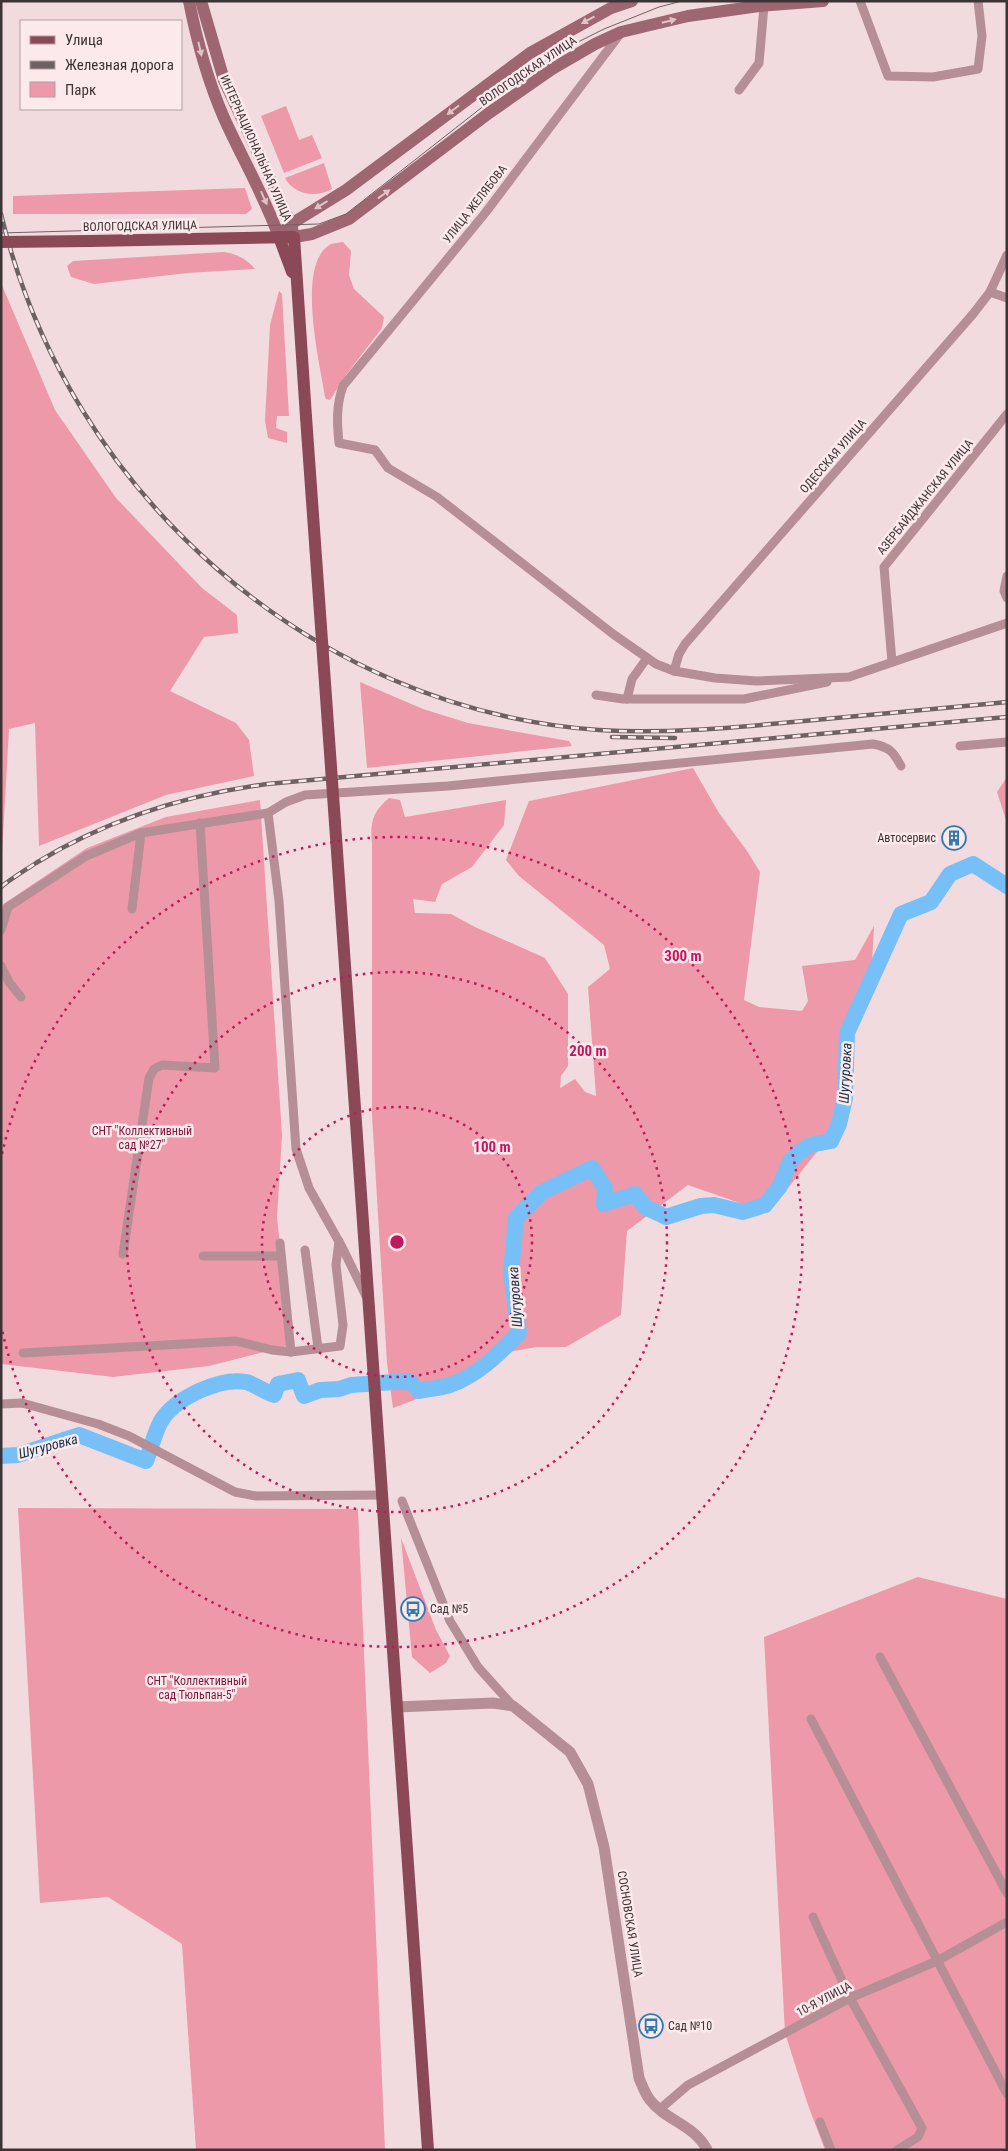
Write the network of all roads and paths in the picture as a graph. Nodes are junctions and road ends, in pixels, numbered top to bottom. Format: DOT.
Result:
graph roads {
  1 [pos="188,1"];
  2 [pos="201,1"];
  3 [pos="632,1"];
  4 [pos="823,1"];
  5 [pos="860,1"];
  6 [pos="978,1"];
  7 [pos="764,6"];
  8 [pos="621,32"];
  9 [pos="739,90"];
  10 [pos="292,231"];
  11 [pos="279,237"];
  12 [pos="1,242"];
  13 [pos="1007,255"];
  14 [pos="297,286"];
  15 [pos="990,292"];
  16 [pos="1007,298"];
  17 [pos="1007,414"];
  18 [pos="1007,576"];
  19 [pos="1007,598"];
  20 [pos="1007,623"];
  21 [pos="647,658"];
  22 [pos="892,662"];
  23 [pos="674,671"];
  24 [pos="849,677"];
  25 [pos="596,696"];
  26 [pos="627,699"];
  27 [pos="1007,742"];
  28 [pos="960,746"];
  29 [pos="901,766"];
  30 [pos="268,813"];
  31 [pos="200,823"];
  32 [pos="141,833"];
  33 [pos="132,909"];
  34 [pos="1,930"];
  35 [pos="1,966"];
  36 [pos="22,997"];
  37 [pos="339,1241"];
  38 [pos="280,1243"];
  39 [pos="305,1250"];
  40 [pos="123,1254"];
  41 [pos="203,1256"];
  42 [pos="282,1256"];
  43 [pos="368,1301"];
  44 [pos="318,1348"];
  45 [pos="291,1352"];
  46 [pos="23,1353"];
  47 [pos="1,1404"];
  48 [pos="382,1495"];
  49 [pos="402,1501"];
  50 [pos="880,1658"];
  51 [pos="513,1706"];
  52 [pos="397,1707"];
  53 [pos="811,1719"];
  54 [pos="1007,1893"];
  55 [pos="813,1917"];
  56 [pos="1007,1922"];
  57 [pos="937,1961"];
  58 [pos="850,1998"];
  59 [pos="1007,2094"];
  60 [pos="660,2109"];
  61 [pos="820,2122"];
  62 [pos="428,2150"];
  63 [pos="707,2150"];
  64 [pos="831,2150"];
  65 [pos="897,2150"];
  1 -- 11 [label="main road, ИНТЕРНАЦИОНАЛЬНАЯ УЛИЦА, one-way"];
  2 -- 10 [label="main road, ИНТЕРНАЦИОНАЛЬНАЯ УЛИЦА"];
  3 -- 10 [label="main road, ВОЛОГОДСКАЯ УЛИЦА, one-way"];
  4 -- 7 [label="main road, ВОЛОГОДСКАЯ УЛИЦА"];
  5 -- 6 [label="street"];
  8 -- 7 [label="main road, ВОЛОГОДСКАЯ УЛИЦА, one-way"];
  7 -- 9 [label="street"];
  10 -- 8 [label="main road, ВОЛОГОДСКАЯ УЛИЦА, one-way"];
  8 -- 21 [label="street, УЛИЦА ЖЕЛЯБОВА"];
  10 -- 11 [label="main road, ВОЛОГОДСКАЯ УЛИЦА"];
  10 -- 14 [label="main road"];
  11 -- 12 [label="main road, ВОЛОГОДСКАЯ УЛИЦА, bridge"];
  11 -- 14 [label="main road"];
  13 -- 15 [label="street, ОДЕССКАЯ УЛИЦА"];
  14 -- 43 [label="main road, bridge"];
  15 -- 16 [label="street"];
  15 -- 23 [label="street, ОДЕССКАЯ УЛИЦА"];
  17 -- 22 [label="street, АЗЕРБАЙДЖАНСКАЯ УЛИЦА"];
  18 -- 19 [label="street"];
  20 -- 22 [label="street"];
  21 -- 23 [label="street"];
  21 -- 26 [label="street"];
  22 -- 24 [label="street"];
  23 -- 24 [label="street"];
  24 -- 26 [label="street"];
  25 -- 26 [label="street"];
  27 -- 28 [label="street"];
  29 -- 30 [label="street"];
  30 -- 31 [label="street"];
  30 -- 37 [label="street"];
  31 -- 32 [label="street"];
  31 -- 40 [label="street"];
  32 -- 33 [label="street"];
  32 -- 34 [label="street"];
  35 -- 36 [label="street"];
  37 -- 43 [label="street"];
  37 -- 44 [label="street"];
  38 -- 42 [label="street"];
  39 -- 44 [label="street"];
  41 -- 42 [label="street"];
  42 -- 45 [label="street"];
  43 -- 48 [label="main road"];
  44 -- 45 [label="street"];
  45 -- 46 [label="street"];
  47 -- 48 [label="street"];
  48 -- 52 [label="main road"];
  49 -- 51 [label="street"];
  50 -- 54 [label="street"];
  51 -- 52 [label="street"];
  51 -- 60 [label="street, СОСНОВСКАЯ УЛИЦА"];
  52 -- 62 [label="main road"];
  53 -- 57 [label="street"];
  55 -- 58 [label="street"];
  56 -- 57 [label="street, 10-Я УЛИЦА"];
  57 -- 58 [label="street, 10-Я УЛИЦА"];
  57 -- 59 [label="street"];
  58 -- 60 [label="street, 10-Я УЛИЦА"];
  58 -- 65 [label="street"];
  60 -- 63 [label="street, СОСНОВСКАЯ УЛИЦА"];
  61 -- 64 [label="street"];
}
